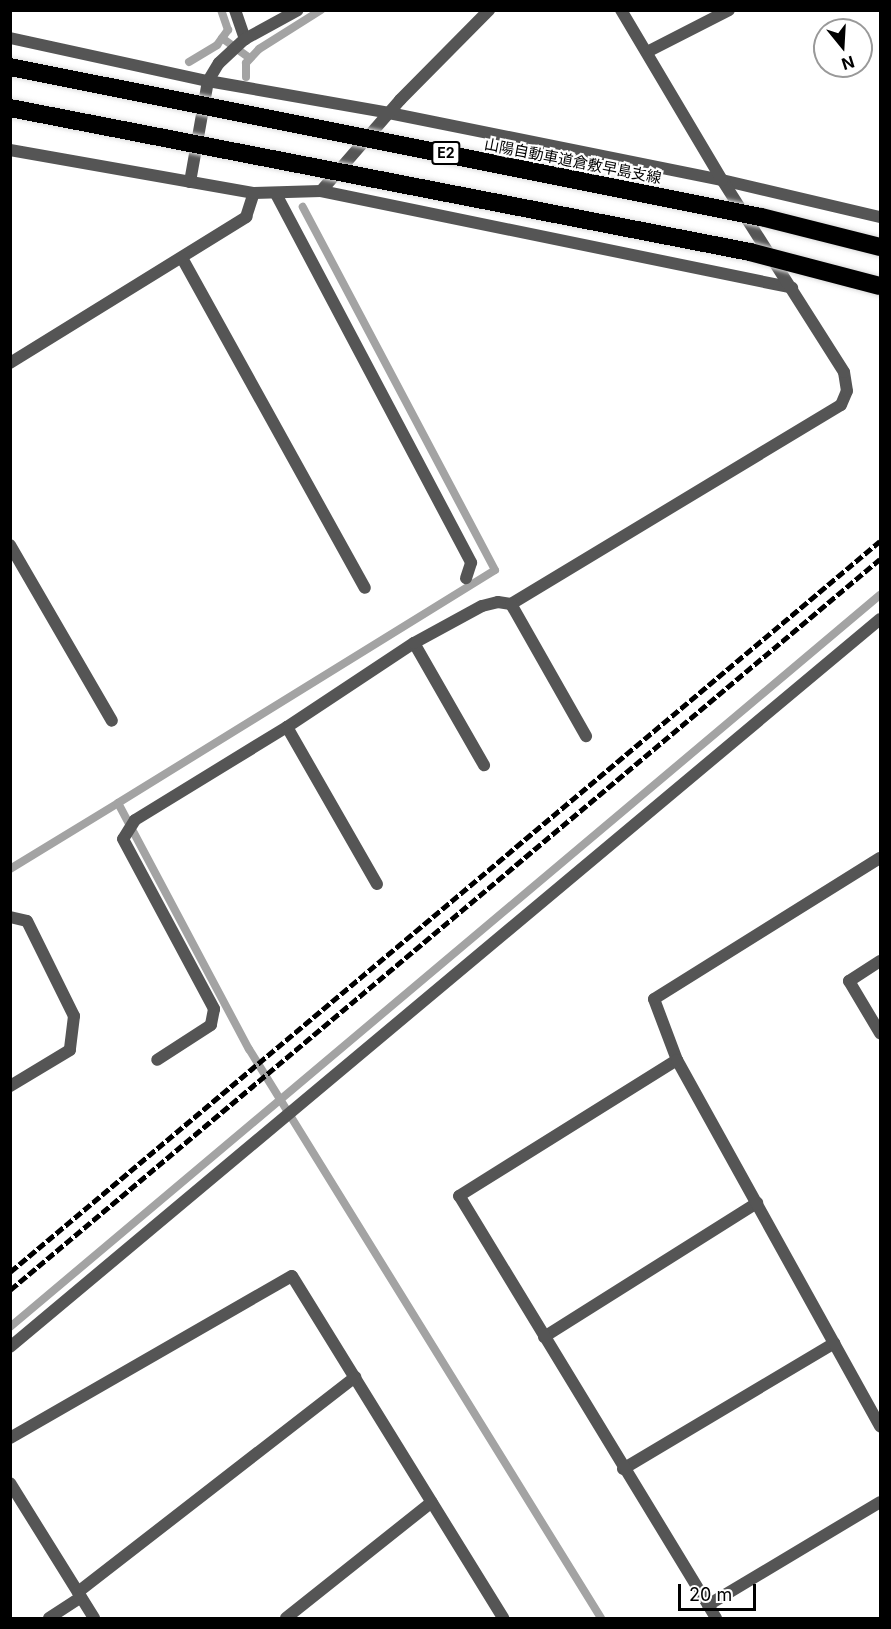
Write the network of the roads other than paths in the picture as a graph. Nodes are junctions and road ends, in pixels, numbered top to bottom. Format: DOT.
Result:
graph roads {
  1 [pos="235,10"];
  2 [pos="298,10"];
  3 [pos="489,10"];
  4 [pos="621,10"];
  5 [pos="729,10"];
  6 [pos="10,38"];
  7 [pos="243,42"];
  8 [pos="647,52"];
  9 [pos="10,68"];
  10 [pos="208,81"];
  11 [pos="10,108"];
  12 [pos="389,113"];
  13 [pos="14,153"];
  14 [pos="722,180"];
  15 [pos="190,182"];
  16 [pos="321,191"];
  17 [pos="254,194"];
  18 [pos="276,194"];
  19 [pos="880,218"];
  20 [pos="880,247"];
  21 [pos="182,258"];
  22 [pos="880,286"];
  23 [pos="792,288"];
  24 [pos="10,363"];
  25 [pos="10,545"];
  26 [pos="466,578"];
  27 [pos="365,588"];
  28 [pos="511,604"];
  29 [pos="880,619"];
  30 [pos="414,643"];
  31 [pos="112,721"];
  32 [pos="287,726"];
  33 [pos="586,736"];
  34 [pos="484,765"];
  35 [pos="880,858"];
  36 [pos="377,884"];
  37 [pos="10,917"];
  38 [pos="880,961"];
  39 [pos="880,1033"];
  40 [pos="157,1059"];
  41 [pos="677,1060"];
  42 [pos="10,1086"];
  43 [pos="757,1203"];
  44 [pos="544,1337"];
  45 [pos="834,1343"];
  46 [pos="10,1347"];
  47 [pos="355,1377"];
  48 [pos="880,1426"];
  49 [pos="10,1438"];
  50 [pos="623,1469"];
  51 [pos="10,1484"];
  52 [pos="432,1502"];
  53 [pos="880,1502"];
  54 [pos="79,1595"];
  55 [pos="708,1605"];
  56 [pos="49,1618"];
  57 [pos="94,1618"];
  58 [pos="286,1618"];
  59 [pos="503,1618"];
  60 [pos="716,1618"];
  1 -- 7 [label="street"];
  2 -- 7 [label="street"];
  3 -- 12 [label="street"];
  4 -- 8 [label="street"];
  5 -- 8 [label="street"];
  6 -- 10 [label="street"];
  7 -- 10 [label="street"];
  8 -- 14 [label="street"];
  9 -- 20 [label="highway, 山陽自動車道倉敷早島支線 / E2, bridge"];
  10 -- 12 [label="street"];
  10 -- 15 [label="street"];
  11 -- 22 [label="highway, bridge"];
  12 -- 14 [label="street"];
  12 -- 16 [label="street"];
  13 -- 15 [label="street"];
  14 -- 19 [label="street"];
  14 -- 23 [label="street"];
  15 -- 17 [label="street"];
  16 -- 18 [label="street"];
  16 -- 23 [label="street"];
  17 -- 18 [label="street"];
  17 -- 21 [label="street"];
  18 -- 26 [label="street"];
  21 -- 24 [label="street"];
  21 -- 27 [label="street"];
  23 -- 28 [label="street"];
  25 -- 31 [label="street"];
  28 -- 30 [label="street"];
  28 -- 33 [label="street"];
  29 -- 46 [label="street"];
  30 -- 32 [label="street"];
  30 -- 34 [label="street"];
  32 -- 36 [label="street"];
  32 -- 40 [label="street"];
  35 -- 41 [label="street"];
  37 -- 42 [label="street"];
  38 -- 39 [label="street"];
  41 -- 43 [label="street"];
  41 -- 44 [label="street"];
  43 -- 44 [label="street"];
  43 -- 45 [label="street"];
  44 -- 50 [label="street"];
  45 -- 48 [label="street"];
  45 -- 50 [label="street"];
  47 -- 49 [label="street"];
  47 -- 52 [label="street"];
  47 -- 54 [label="street"];
  50 -- 55 [label="street"];
  51 -- 54 [label="street"];
  52 -- 58 [label="street"];
  52 -- 59 [label="street"];
  53 -- 55 [label="street"];
  54 -- 56 [label="street"];
  54 -- 57 [label="street"];
  55 -- 60 [label="street"];
}
